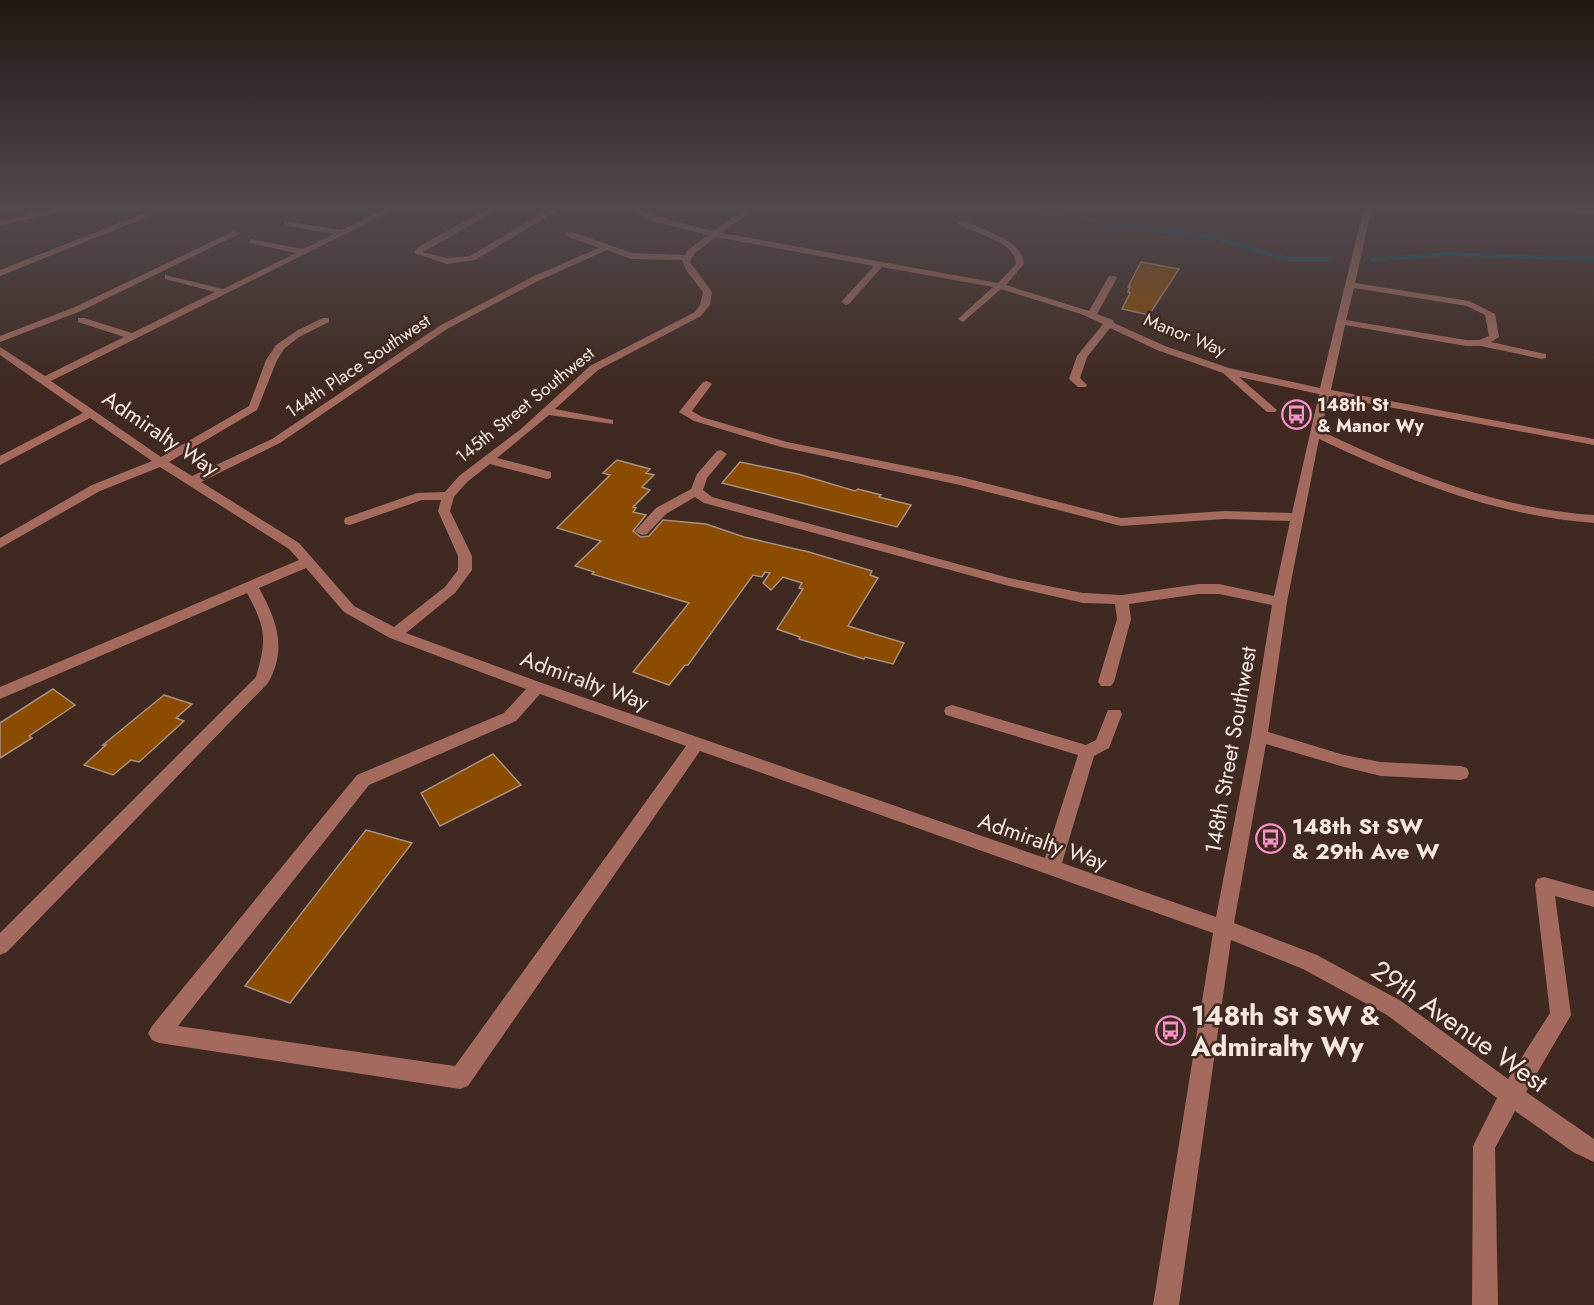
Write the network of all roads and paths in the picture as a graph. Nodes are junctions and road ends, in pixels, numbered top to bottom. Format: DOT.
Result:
graph roads {
  1 [pos="164,268"];
  2 [pos="273,268"];
  3 [pos="560,268"];
  4 [pos="689,268"];
  5 [pos="877,268"];
  6 [pos="901,268"];
  7 [pos="1018,268"];
  8 [pos="1355,268"];
  9 [pos="168,277"];
  10 [pos="1112,278"];
  11 [pos="1351,285"];
  12 [pos="1000,286"];
  13 [pos="225,292"];
  14 [pos="846,302"];
  15 [pos="1092,315"];
  16 [pos="963,319"];
  17 [pos="81,320"];
  18 [pos="326,320"];
  19 [pos="1110,322"];
  20 [pos="1342,322"];
  21 [pos="134,337"];
  22 [pos="1482,343"];
  23 [pos="1,350"];
  24 [pos="1542,356"];
  25 [pos="1226,371"];
  26 [pos="45,380"];
  27 [pos="707,384"];
  28 [pos="1082,385"];
  29 [pos="1325,392"];
  30 [pos="1271,410"];
  31 [pos="547,411"];
  32 [pos="90,413"];
  33 [pos="609,422"];
  34 [pos="1316,433"];
  35 [pos="1594,442"];
  36 [pos="721,454"];
  37 [pos="0,460"];
  38 [pos="489,460"];
  39 [pos="161,462"];
  40 [pos="547,475"];
  41 [pos="192,481"];
  42 [pos="696,491"];
  43 [pos="448,496"];
  44 [pos="1299,517"];
  45 [pos="1594,519"];
  46 [pos="350,521"];
  47 [pos="642,531"];
  48 [pos="0,544"];
  49 [pos="307,562"];
  50 [pos="251,587"];
  51 [pos="1122,600"];
  52 [pos="1280,602"];
  53 [pos="395,634"];
  54 [pos="1106,682"];
  55 [pos="537,687"];
  56 [pos="0,693"];
  57 [pos="952,711"];
  58 [pos="1114,714"];
  59 [pos="1259,736"];
  60 [pos="697,743"];
  61 [pos="1087,752"];
  62 [pos="1461,773"];
  63 [pos="1051,868"];
  64 [pos="1594,899"];
  65 [pos="1223,928"];
  66 [pos="0,946"];
  67 [pos="1511,1095"];
  68 [pos="1594,1151"];
  69 [pos="1166,1305"];
  70 [pos="1485,1305"];
  1 -- 23 [label="street"];
  2 -- 13 [label="street"];
  3 -- 41 [label="street, 144th Place Southwest"];
  4 -- 31 [label="street, 145th Street Southwest"];
  5 -- 14 [label="street"];
  6 -- 12 [label="street, Manor Way"];
  7 -- 12 [label="street"];
  8 -- 11 [label="street, 148th Street Southwest"];
  9 -- 13 [label="street"];
  10 -- 15 [label="street"];
  11 -- 20 [label="street, 148th Street Southwest"];
  11 -- 22 [label="street"];
  12 -- 15 [label="street, Manor Way"];
  12 -- 16 [label="street"];
  13 -- 21 [label="street"];
  15 -- 19 [label="street, Manor Way"];
  17 -- 21 [label="street"];
  18 -- 39 [label="street"];
  19 -- 25 [label="street, Manor Way"];
  19 -- 28 [label="street"];
  20 -- 22 [label="street"];
  20 -- 29 [label="street, 148th Street Southwest"];
  21 -- 26 [label="street"];
  22 -- 24 [label="street"];
  23 -- 26 [label="street, Admiralty Way"];
  25 -- 29 [label="street, Manor Way"];
  25 -- 30 [label="street"];
  26 -- 32 [label="street, Admiralty Way"];
  27 -- 44 [label="street"];
  29 -- 34 [label="street, 148th Street Southwest"];
  29 -- 35 [label="street, Manor Way"];
  31 -- 33 [label="street"];
  31 -- 38 [label="street, 145th Street Southwest"];
  32 -- 37 [label="street"];
  32 -- 39 [label="street, Admiralty Way"];
  34 -- 44 [label="street, 148th Street Southwest"];
  34 -- 45 [label="street"];
  36 -- 42 [label="street"];
  38 -- 40 [label="street"];
  38 -- 43 [label="street, 145th Street Southwest"];
  39 -- 41 [label="street, Admiralty Way"];
  39 -- 48 [label="street"];
  41 -- 49 [label="street, Admiralty Way"];
  42 -- 47 [label="street"];
  42 -- 51 [label="street"];
  43 -- 46 [label="street, 145th Street Southwest"];
  43 -- 53 [label="street, 145th Street Southwest"];
  44 -- 52 [label="street, 148th Street Southwest"];
  49 -- 50 [label="street"];
  49 -- 53 [label="street, Admiralty Way"];
  50 -- 56 [label="street"];
  50 -- 66 [label="street"];
  51 -- 52 [label="street"];
  51 -- 54 [label="street"];
  52 -- 59 [label="street, 148th Street Southwest"];
  53 -- 55 [label="street, Admiralty Way"];
  55 -- 60 [label="street, Admiralty Way"];
  55 -- 60 [label="street"];
  57 -- 61 [label="street"];
  58 -- 61 [label="street"];
  59 -- 62 [label="street"];
  59 -- 65 [label="street, 148th Street Southwest"];
  60 -- 63 [label="street, Admiralty Way"];
  61 -- 63 [label="street"];
  63 -- 65 [label="street, Admiralty Way"];
  64 -- 67 [label="street"];
  65 -- 67 [label="street, 29th Avenue West"];
  65 -- 69 [label="street, 148th Street Southwest"];
  67 -- 68 [label="street, 29th Avenue West"];
  67 -- 70 [label="street"];
}
